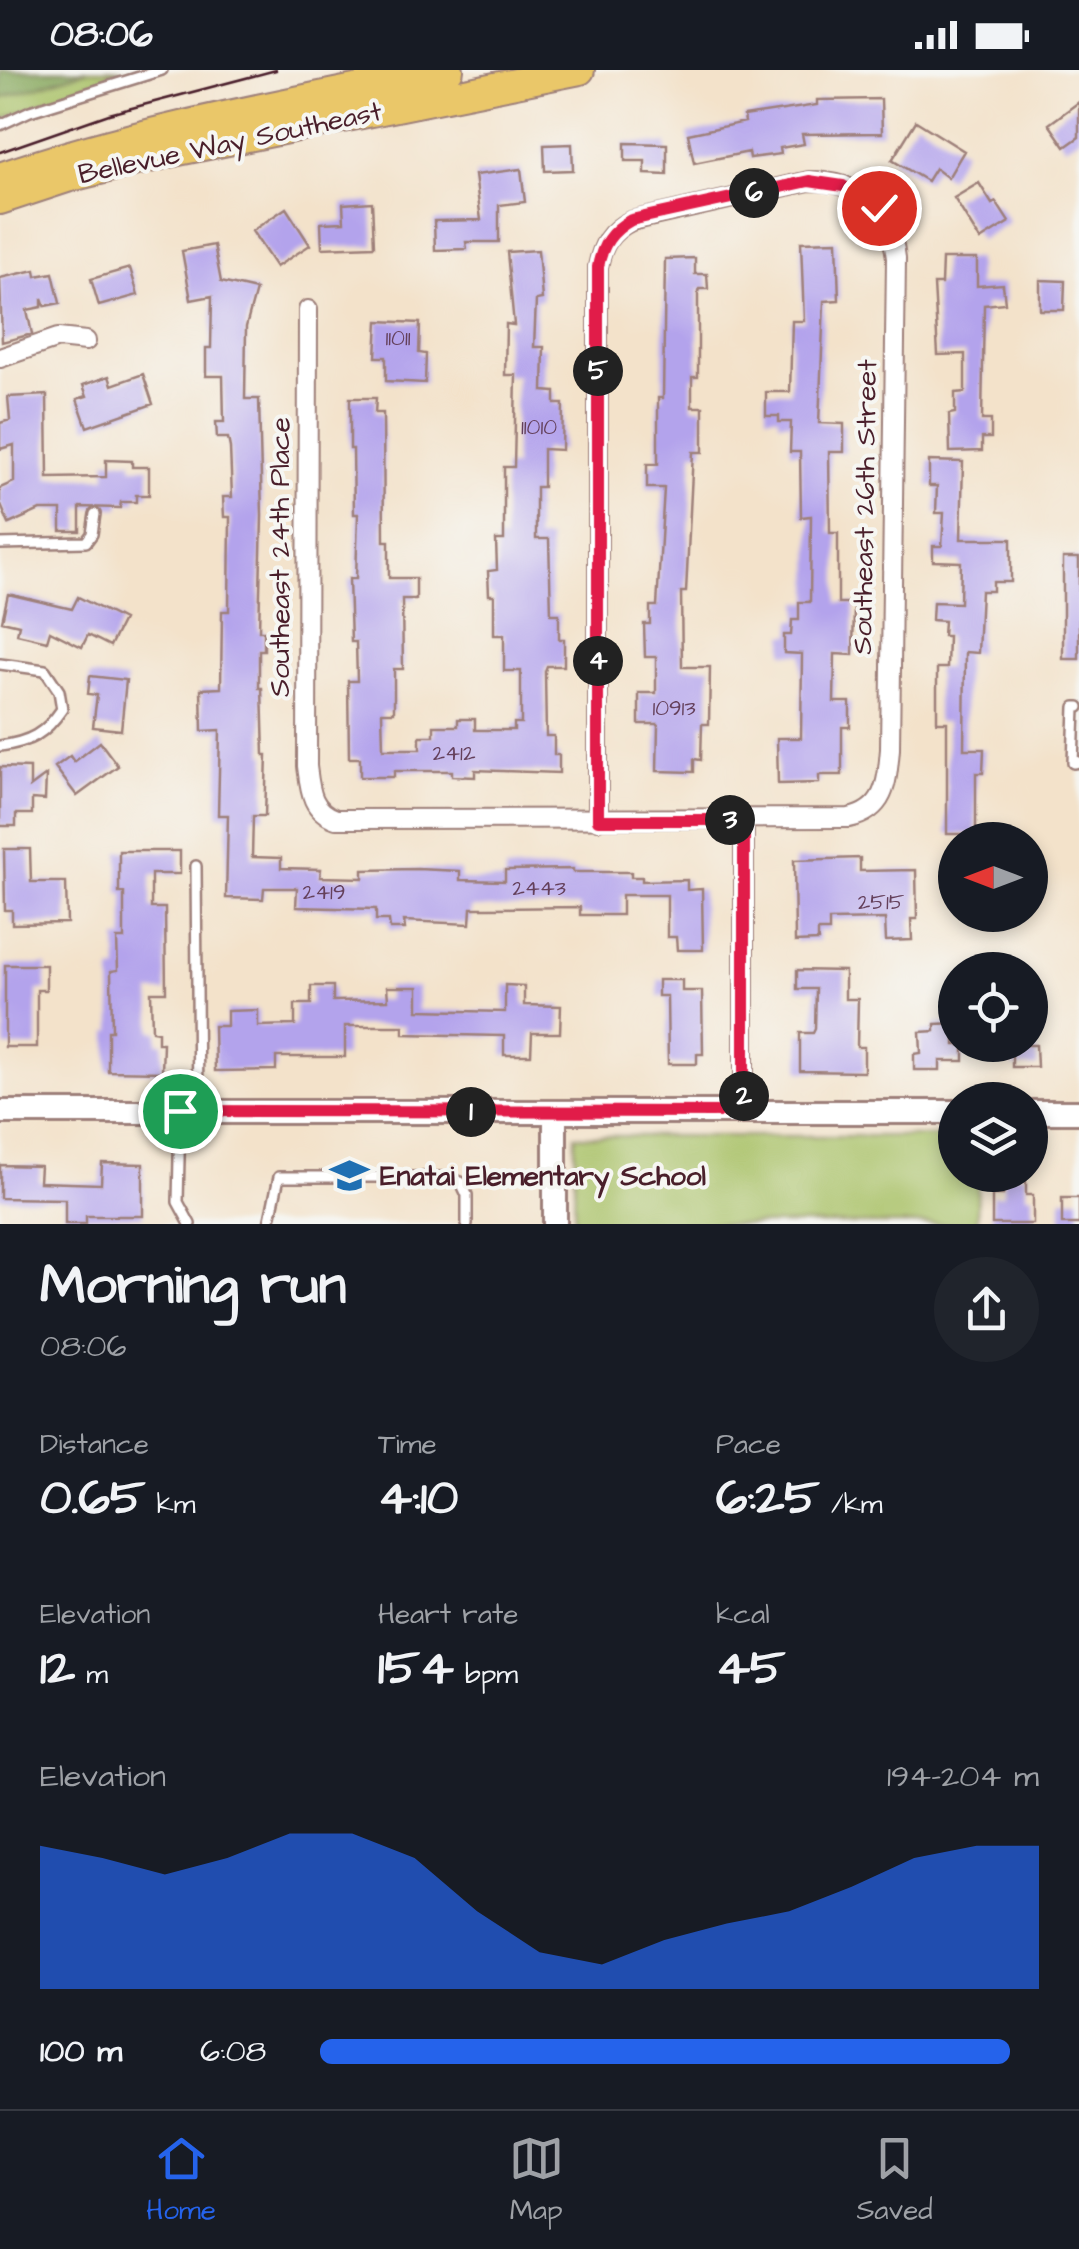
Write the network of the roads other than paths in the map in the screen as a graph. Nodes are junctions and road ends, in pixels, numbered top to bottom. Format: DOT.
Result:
graph roads {
  1 [pos="162,70"];
  2 [pos="449,70"];
  3 [pos="580,70"];
  4 [pos="0,125"];
  5 [pos="0,177"];
  6 [pos="0,200"];
  7 [pos="308,310"];
  8 [pos="86,341"];
  9 [pos="0,358"];
  10 [pos="94,514"];
  11 [pos="0,544"];
  12 [pos="0,664"];
  13 [pos="1079,707"];
  14 [pos="0,746"];
  15 [pos="1079,762"];
  16 [pos="598,820"];
  17 [pos="744,820"];
  18 [pos="196,866"];
  19 [pos="189,1111"];
  20 [pos="0,1112"];
  21 [pos="555,1112"];
  22 [pos="744,1112"];
  23 [pos="938,1112"];
  24 [pos="1048,1112"];
  25 [pos="1079,1112"];
  26 [pos="190,1224"];
  27 [pos="269,1224"];
  28 [pos="466,1224"];
  29 [pos="555,1224"];
  1 -- 4 [label="lane"];
  2 -- 5 [label="main road, Bellevue Way Southeast"];
  3 -- 6 [label="main road, Bellevue Way Southeast"];
  7 -- 16 [label="street, Southeast 24th Place"];
  8 -- 9 [label="street"];
  10 -- 11 [label="lane"];
  12 -- 14 [label="lane"];
  13 -- 15 [label="lane"];
  16 -- 17 [label="street"];
  16 -- 17 [label="street, Southeast 26th Street"];
  17 -- 22 [label="street"];
  18 -- 19 [label="lane"];
  19 -- 20 [label="street"];
  19 -- 21 [label="street"];
  19 -- 26 [label="lane"];
  21 -- 22 [label="street"];
  21 -- 29 [label="street"];
  22 -- 23 [label="street"];
  24 -- 25 [label="street"];
  27 -- 28 [label="lane"];
}
